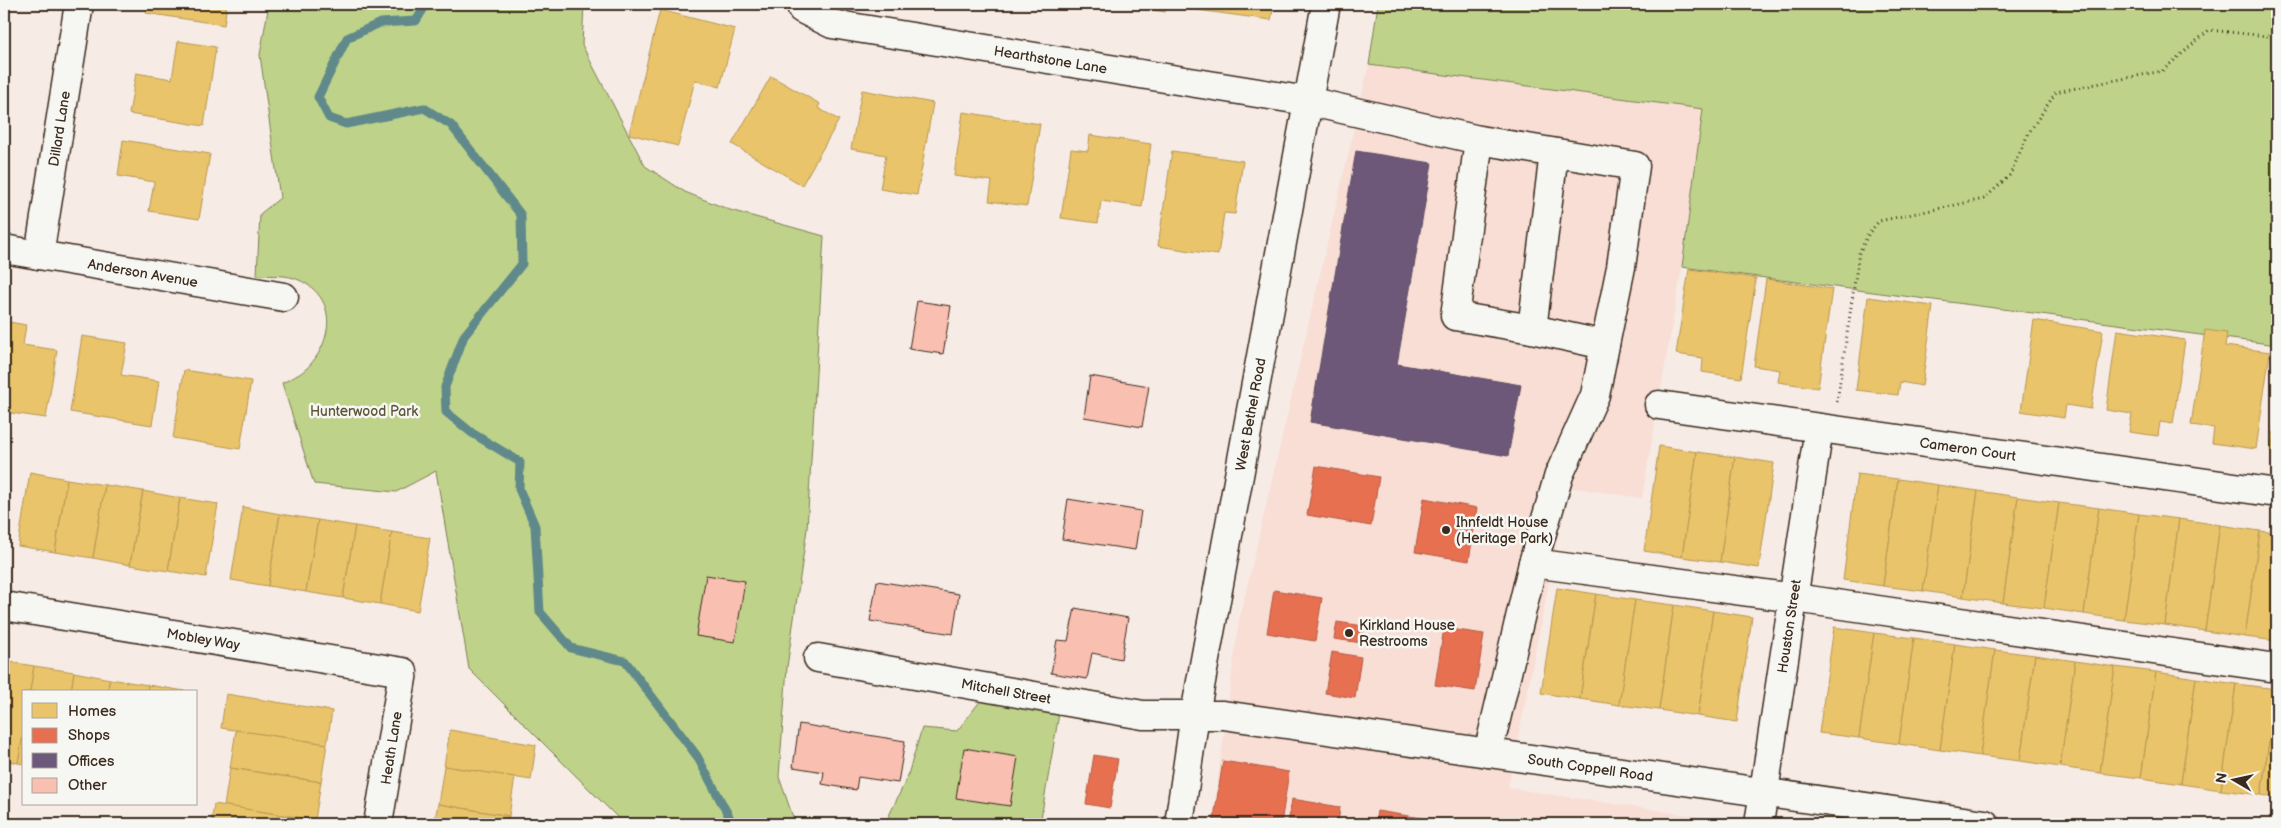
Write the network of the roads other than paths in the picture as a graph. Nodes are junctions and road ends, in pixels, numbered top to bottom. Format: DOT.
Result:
graph roads {
  1 [pos="79,4"];
  2 [pos="803,4"];
  3 [pos="1326,4"];
  4 [pos="1307,101"];
  5 [pos="1479,140"];
  6 [pos="1554,154"];
  7 [pos="4,249"];
  8 [pos="39,255"];
  9 [pos="284,297"];
  10 [pos="1532,329"];
  11 [pos="1605,345"];
  12 [pos="1659,405"];
  13 [pos="1826,429"];
  14 [pos="2277,493"];
  15 [pos="1533,563"];
  16 [pos="1794,598"];
  17 [pos="4,606"];
  18 [pos="818,658"];
  19 [pos="2277,668"];
  20 [pos="403,672"];
  21 [pos="1195,714"];
  22 [pos="1488,753"];
  23 [pos="1762,792"];
  24 [pos="378,824"];
  25 [pos="1179,824"];
  26 [pos="1759,824"];
  27 [pos="1985,824"];
  1 -- 8 [label="street, Dillard Lane"];
  2 -- 4 [label="street, Hearthstone Lane"];
  3 -- 4 [label="street, West Bethel Road"];
  4 -- 5 [label="street"];
  4 -- 21 [label="street, West Bethel Road"];
  5 -- 6 [label="street"];
  5 -- 10 [label="street"];
  6 -- 10 [label="street"];
  6 -- 11 [label="street"];
  7 -- 8 [label="street, Anderson Avenue"];
  8 -- 9 [label="street, Anderson Avenue"];
  10 -- 11 [label="street"];
  11 -- 15 [label="street"];
  12 -- 13 [label="street, Cameron Court"];
  13 -- 14 [label="street, Cameron Court"];
  13 -- 16 [label="street, Houston Street"];
  15 -- 16 [label="street"];
  15 -- 22 [label="street"];
  16 -- 19 [label="street"];
  16 -- 23 [label="street, Houston Street"];
  17 -- 20 [label="street, Mobley Way"];
  18 -- 21 [label="street, Mitchell Street"];
  20 -- 24 [label="street, Heath Lane"];
  21 -- 22 [label="street, South Coppell Road"];
  21 -- 25 [label="street, West Bethel Road"];
  22 -- 23 [label="street, South Coppell Road"];
  23 -- 26 [label="street, Houston Street"];
  23 -- 27 [label="street, South Coppell Road"];
}
